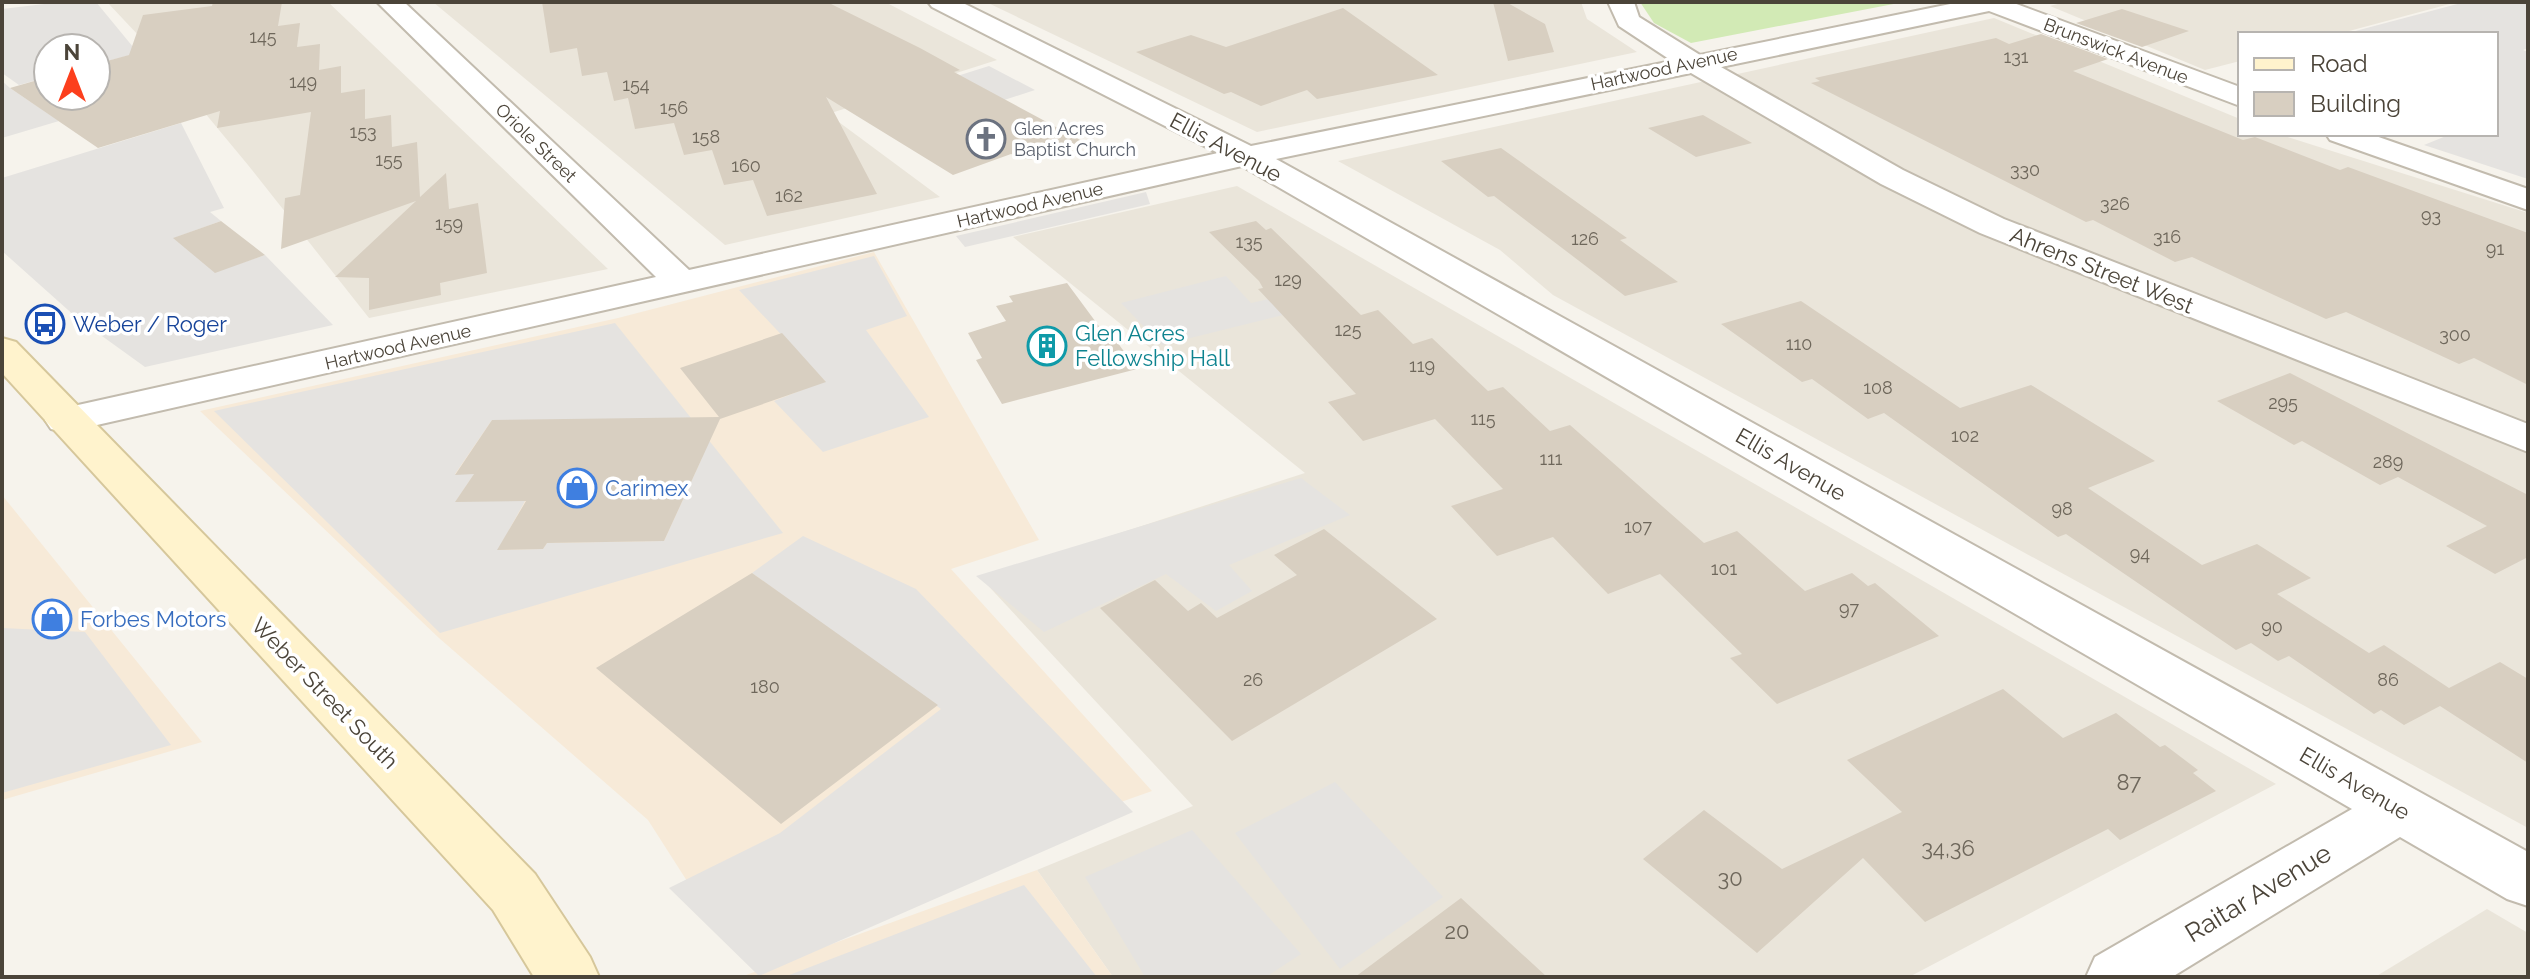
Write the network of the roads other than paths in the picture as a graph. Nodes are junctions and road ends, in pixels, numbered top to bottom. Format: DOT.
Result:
graph roads {
  1 [pos="390,2"];
  2 [pos="941,2"];
  3 [pos="1621,2"];
  4 [pos="1992,2"];
  5 [pos="1694,63"];
  6 [pos="2238,96"];
  7 [pos="2347,136"];
  8 [pos="1247,156"];
  9 [pos="2528,200"];
  10 [pos="682,283"];
  11 [pos="2,350"];
  12 [pos="66,420"];
  13 [pos="2528,439"];
  14 [pos="2400,809"];
  15 [pos="2528,881"];
  16 [pos="568,977"];
  17 [pos="2117,977"];
  1 -- 10 [label="street, Oriole Street"];
  2 -- 8 [label="street, Ellis Avenue"];
  3 -- 5 [label="street, Ahrens Street West"];
  4 -- 5 [label="street, Hartwood Avenue"];
  4 -- 6 [label="street, Brunswick Avenue"];
  5 -- 8 [label="street, Hartwood Avenue"];
  5 -- 13 [label="street, Ahrens Street West"];
  7 -- 9 [label="street"];
  8 -- 10 [label="street, Hartwood Avenue"];
  8 -- 14 [label="street, Ellis Avenue"];
  10 -- 12 [label="street, Hartwood Avenue"];
  11 -- 12 [label="main road, Weber Street South"];
  12 -- 16 [label="main road, Weber Street South"];
  14 -- 15 [label="street, Ellis Avenue"];
  14 -- 17 [label="street, Raitar Avenue"];
}
